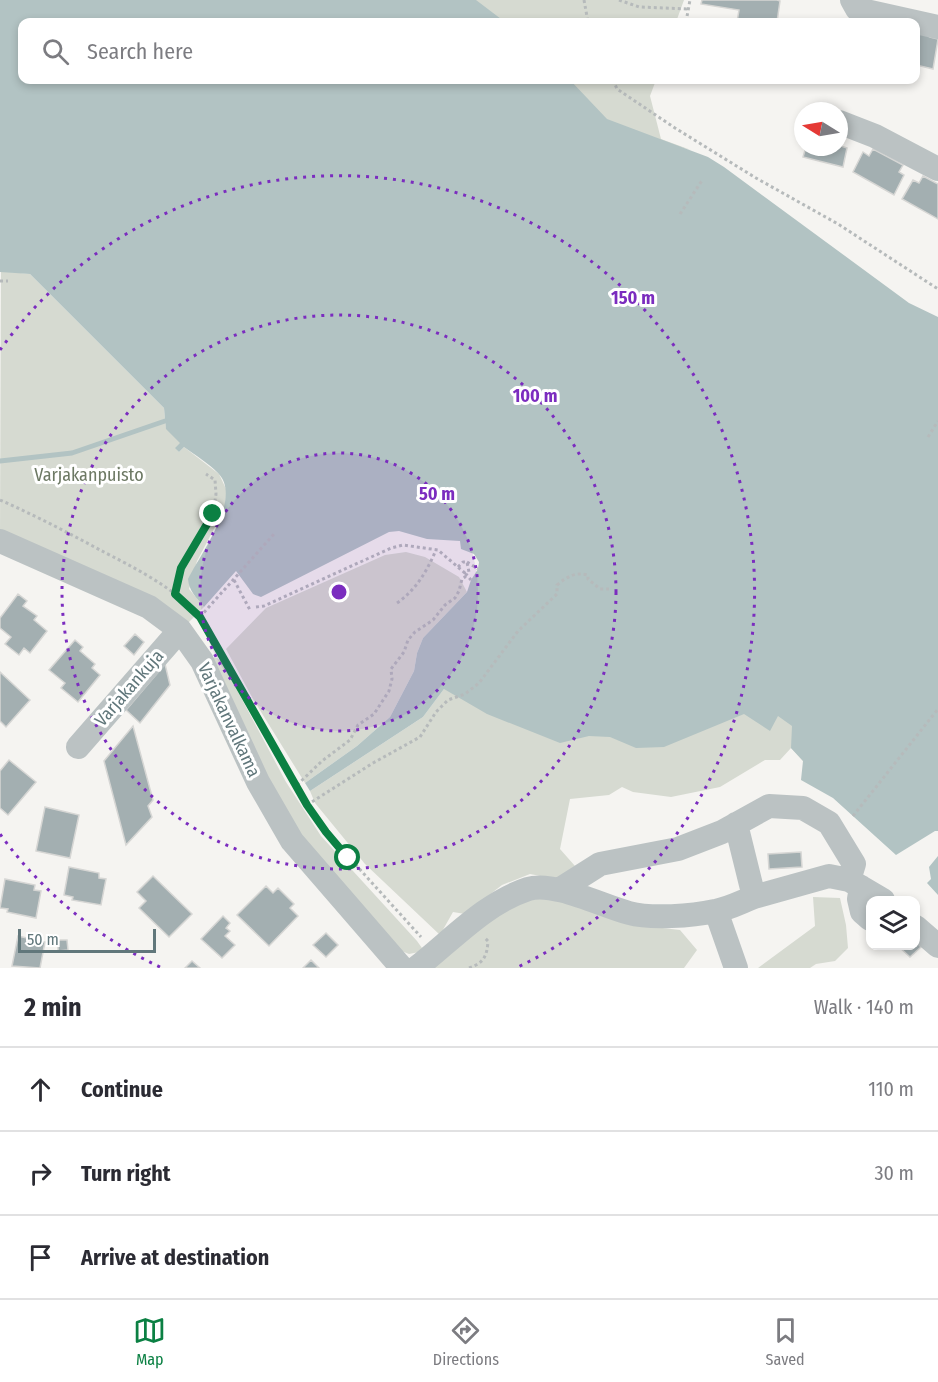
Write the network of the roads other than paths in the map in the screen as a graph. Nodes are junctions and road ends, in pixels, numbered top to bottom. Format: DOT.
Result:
graph roads {
  1 [pos="852,0"];
  2 [pos="898,18"];
  3 [pos="920,23"];
  4 [pos="938,27"];
  5 [pos="848,126"];
  6 [pos="938,169"];
  7 [pos="0,541"];
  8 [pos="180,630"];
  9 [pos="78,747"];
  10 [pos="736,824"];
  11 [pos="855,884"];
  12 [pos="559,890"];
  13 [pos="876,896"];
  14 [pos="754,897"];
  15 [pos="716,911"];
  16 [pos="866,916"];
  17 [pos="920,931"];
  18 [pos="938,946"];
  19 [pos="402,968"];
  20 [pos="416,968"];
  21 [pos="736,968"];
  1 -- 2 [label="street"];
  3 -- 4 [label="street"];
  5 -- 6 [label="street"];
  7 -- 8 [label="street, Varjakanvalkama"];
  8 -- 9 [label="street, Varjakankuja"];
  8 -- 19 [label="street, Varjakanvalkama"];
  10 -- 11 [label="street"];
  10 -- 12 [label="street"];
  10 -- 14 [label="street"];
  11 -- 13 [label="street"];
  11 -- 14 [label="street"];
  11 -- 16 [label="street"];
  12 -- 15 [label="street"];
  12 -- 20 [label="street"];
  14 -- 15 [label="street"];
  15 -- 21 [label="street"];
  17 -- 18 [label="street"];
}
